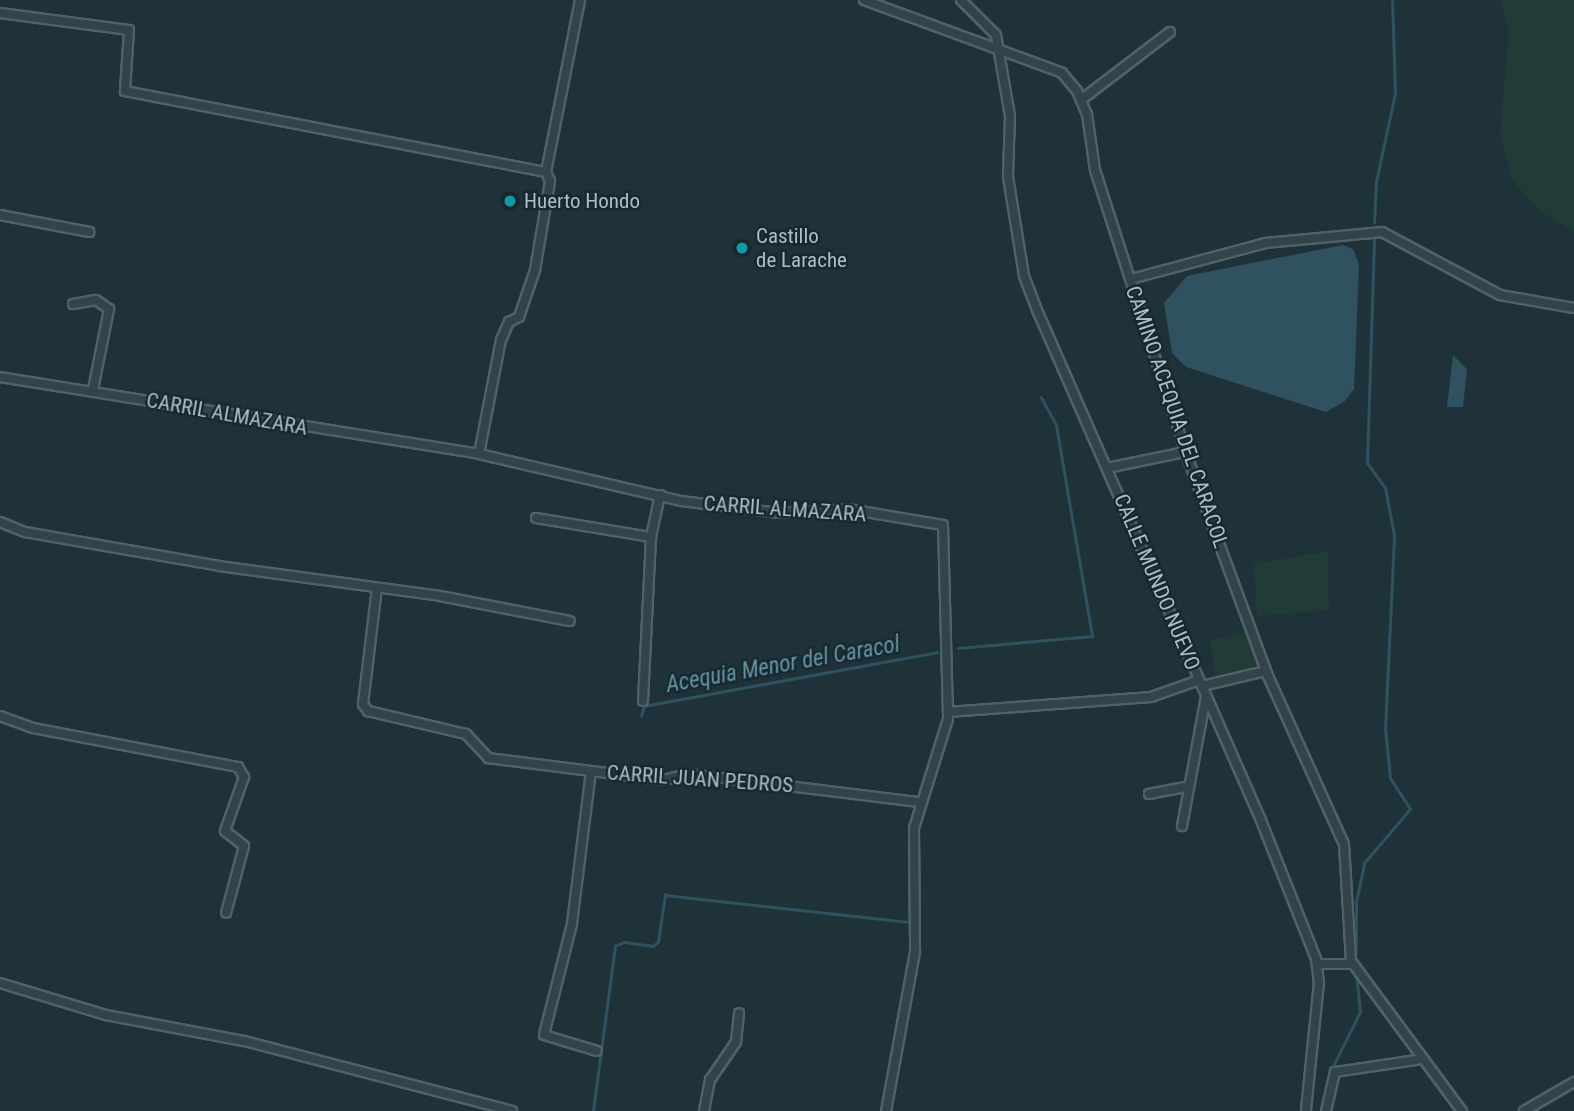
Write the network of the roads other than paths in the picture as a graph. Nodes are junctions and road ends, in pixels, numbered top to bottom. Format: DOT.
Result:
graph roads {
  1 [pos="580,0"];
  2 [pos="864,0"];
  3 [pos="961,0"];
  4 [pos="0,13"];
  5 [pos="1170,32"];
  6 [pos="999,49"];
  7 [pos="1081,100"];
  8 [pos="546,172"];
  9 [pos="0,215"];
  10 [pos="89,232"];
  11 [pos="1131,279"];
  12 [pos="73,304"];
  13 [pos="1574,308"];
  14 [pos="0,377"];
  15 [pos="93,390"];
  16 [pos="1185,452"];
  17 [pos="479,454"];
  18 [pos="1107,468"];
  19 [pos="660,495"];
  20 [pos="536,518"];
  21 [pos="0,522"];
  22 [pos="651,537"];
  23 [pos="377,588"];
  24 [pos="570,621"];
  25 [pos="1266,671"];
  26 [pos="1200,683"];
  27 [pos="1206,696"];
  28 [pos="643,701"];
  29 [pos="948,712"];
  30 [pos="0,716"];
  31 [pos="591,771"];
  32 [pos="1186,787"];
  33 [pos="1149,794"];
  34 [pos="919,802"];
  35 [pos="1182,826"];
  36 [pos="226,913"];
  37 [pos="1352,962"];
  38 [pos="1317,964"];
  39 [pos="0,983"];
  40 [pos="738,1013"];
  41 [pos="597,1051"];
  42 [pos="1423,1059"];
  43 [pos="1574,1083"];
  44 [pos="512,1111"];
  45 [pos="704,1111"];
  46 [pos="886,1111"];
  47 [pos="1306,1111"];
  48 [pos="1326,1111"];
  49 [pos="1462,1111"];
  50 [pos="1524,1111"];
  1 -- 8 [label="street"];
  2 -- 6 [label="street, CAMINO ACEQUIA DEL CARACOL"];
  3 -- 6 [label="street"];
  4 -- 8 [label="street"];
  5 -- 7 [label="street"];
  6 -- 7 [label="street, CAMINO ACEQUIA DEL CARACOL"];
  6 -- 18 [label="street, CALLE MUNDO NUEVO"];
  7 -- 11 [label="street, CAMINO ACEQUIA DEL CARACOL"];
  8 -- 17 [label="street"];
  9 -- 10 [label="street"];
  11 -- 13 [label="street"];
  11 -- 16 [label="street, CAMINO ACEQUIA DEL CARACOL"];
  12 -- 15 [label="street"];
  14 -- 15 [label="street, CARRIL ALMAZARA"];
  15 -- 17 [label="street, CARRIL ALMAZARA"];
  16 -- 18 [label="street"];
  16 -- 25 [label="street, CAMINO ACEQUIA DEL CARACOL"];
  17 -- 19 [label="street, CARRIL ALMAZARA"];
  18 -- 26 [label="street, CALLE MUNDO NUEVO"];
  19 -- 22 [label="street"];
  19 -- 29 [label="street, CARRIL ALMAZARA"];
  20 -- 22 [label="street"];
  21 -- 23 [label="street"];
  22 -- 28 [label="street"];
  23 -- 24 [label="street"];
  23 -- 31 [label="street, CARRIL JUAN PEDROS"];
  25 -- 26 [label="street"];
  25 -- 37 [label="street, CAMINO ACEQUIA DEL CARACOL"];
  26 -- 27 [label="street, CALLE MUNDO NUEVO"];
  26 -- 29 [label="street"];
  27 -- 32 [label="street"];
  27 -- 38 [label="street, CALLE MUNDO NUEVO"];
  29 -- 34 [label="street, CARRIL ALMAZARA"];
  30 -- 36 [label="street"];
  31 -- 34 [label="street, CARRIL JUAN PEDROS"];
  31 -- 41 [label="street"];
  32 -- 33 [label="street"];
  32 -- 35 [label="street"];
  34 -- 46 [label="street, CARRIL ALMAZARA"];
  37 -- 38 [label="street"];
  37 -- 42 [label="street"];
  38 -- 47 [label="street, CALLE MUNDO NUEVO"];
  39 -- 44 [label="street"];
  40 -- 45 [label="street"];
  42 -- 48 [label="street"];
  42 -- 49 [label="street"];
  43 -- 50 [label="street"];
}
